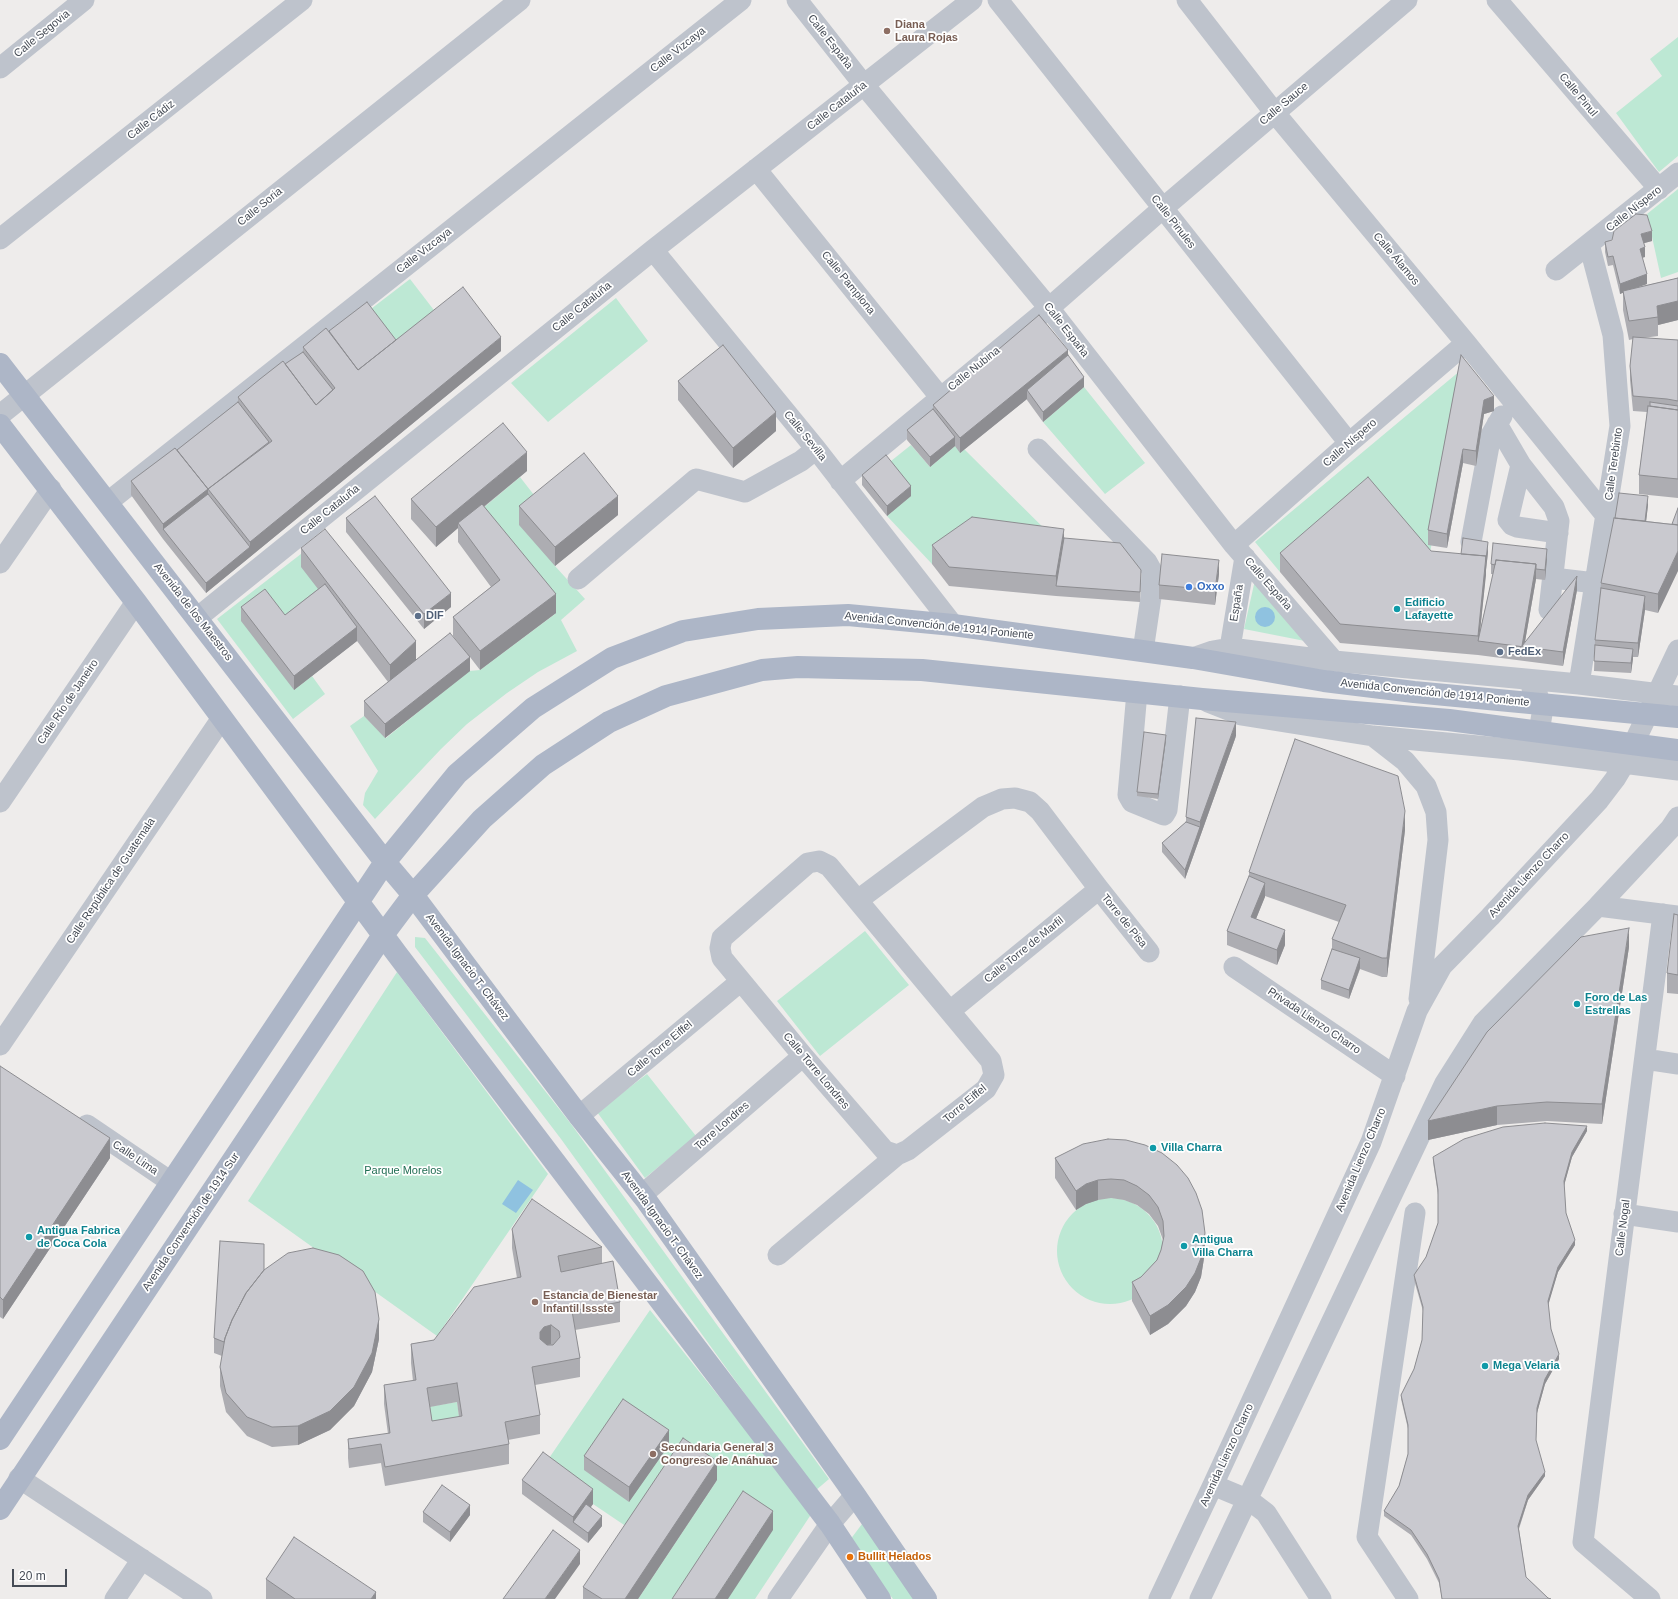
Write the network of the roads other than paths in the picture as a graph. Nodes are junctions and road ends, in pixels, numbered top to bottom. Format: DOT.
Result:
graph roads {
  1 [pos="84,0"];
  2 [pos="302,0"];
  3 [pos="520,0"];
  4 [pos="741,0"];
  5 [pos="797,0"];
  6 [pos="972,0"];
  7 [pos="998,0"];
  8 [pos="1187,0"];
  9 [pos="1407,0"];
  10 [pos="1497,0"];
  11 [pos="0,68"];
  12 [pos="864,85"];
  13 [pos="1274,112"];
  14 [pos="756,169"];
  15 [pos="1678,173"];
  16 [pos="1659,189"];
  17 [pos="1162,209"];
  18 [pos="0,239"];
  19 [pos="1589,244"];
  20 [pos="653,250"];
  21 [pos="1556,270"];
  22 [pos="1049,308"];
  23 [pos="1466,343"];
  24 [pos="0,364"];
  25 [pos="25,395"];
  26 [pos="940,397"];
  27 [pos="1513,401"];
  28 [pos="0,415"];
  29 [pos="1497,424"];
  30 [pos="0,425"];
  31 [pos="1349,444"];
  32 [pos="816,449"];
  33 [pos="1038,449"];
  34 [pos="1521,464"];
  35 [pos="840,481"];
  36 [pos="50,490"];
  37 [pos="108,502"];
  38 [pos="1606,517"];
  39 [pos="1558,533"];
  40 [pos="1471,542"];
  41 [pos="1240,551"];
  42 [pos="0,563"];
  43 [pos="1553,578"];
  44 [pos="578,579"];
  45 [pos="1595,583"];
  46 [pos="136,602"];
  47 [pos="1549,610"];
  48 [pos="197,618"];
  49 [pos="953,625"];
  50 [pos="1230,648"];
  51 [pos="1678,650"];
  52 [pos="1143,651"];
  53 [pos="1193,658"];
  54 [pos="1334,661"];
  55 [pos="1525,680"];
  56 [pos="1579,684"];
  57 [pos="1137,692"];
  58 [pos="1668,694"];
  59 [pos="1180,696"];
  60 [pos="1202,699"];
  61 [pos="1678,717"];
  62 [pos="222,718"];
  63 [pos="1373,736"];
  64 [pos="1520,750"];
  65 [pos="1678,750"];
  66 [pos="1624,764"];
  67 [pos="1678,770"];
  68 [pos="0,802"];
  69 [pos="1678,817"];
  70 [pos="385,862"];
  71 [pos="1099,889"];
  72 [pos="413,895"];
  73 [pos="858,900"];
  74 [pos="358,901"];
  75 [pos="1598,906"];
  76 [pos="1671,915"];
  77 [pos="383,935"];
  78 [pos="1149,952"];
  79 [pos="1234,967"];
  80 [pos="741,981"];
  81 [pos="950,1011"];
  82 [pos="1417,1011"];
  83 [pos="0,1045"];
  84 [pos="803,1056"];
  85 [pos="1645,1059"];
  86 [pos="1678,1064"];
  87 [pos="1395,1076"];
  88 [pos="72,1116"];
  89 [pos="579,1116"];
  90 [pos="897,1155"];
  91 [pos="171,1182"];
  92 [pos="642,1195"];
  93 [pos="1415,1213"];
  94 [pos="1624,1214"];
  95 [pos="1678,1222"];
  96 [pos="778,1255"];
  97 [pos="0,1439"];
  98 [pos="19,1478"];
  99 [pos="1213,1485"];
  100 [pos="855,1495"];
  101 [pos="1248,1500"];
  102 [pos="0,1509"];
  103 [pos="830,1524"];
  104 [pos="142,1559"];
  105 [pos="115,1599"];
  106 [pos="202,1599"];
  107 [pos="778,1599"];
  108 [pos="880,1599"];
  109 [pos="926,1599"];
  110 [pos="1159,1599"];
  111 [pos="1200,1599"];
  112 [pos="1321,1599"];
  113 [pos="1408,1599"];
  114 [pos="1650,1599"];
  1 -- 11 [label="street, Calle Segovia"];
  2 -- 18 [label="street, Calle Cádiz"];
  3 -- 25 [label="street, Calle Soria"];
  4 -- 37 [label="street, Calle Vizcaya"];
  5 -- 12 [label="street, Calle España"];
  6 -- 12 [label="street, Calle Cataluña"];
  7 -- 17 [label="street, Calle Pinules"];
  8 -- 13 [label="street, Calle Álamos"];
  9 -- 13 [label="street, Calle Sauce"];
  10 -- 16 [label="street, Calle Pinul"];
  12 -- 14 [label="street, Calle Cataluña"];
  12 -- 22 [label="street, Calle España"];
  13 -- 17 [label="street, Calle Sauce"];
  13 -- 23 [label="street, Calle Álamos"];
  14 -- 20 [label="street, Calle Cataluña"];
  14 -- 26 [label="street, Calle Pamplona"];
  15 -- 16 [label="street, Calle Níspero"];
  16 -- 19 [label="street, Calle Níspero"];
  17 -- 22 [label="street, Calle Nubina"];
  17 -- 31 [label="street, Calle Pinules"];
  19 -- 21 [label="street, Calle Níspero"];
  19 -- 38 [label="street, Calle Terebinto"];
  20 -- 32 [label="street, Calle Sevilla"];
  20 -- 48 [label="street, Calle Cataluña"];
  22 -- 26 [label="street, Calle Nubina"];
  22 -- 41 [label="street, Calle España"];
  23 -- 27 [label="street, Calle Álamos"];
  23 -- 31 [label="street, Calle Níspero"];
  24 -- 25 [label="main road, Avenida de los Maestros"];
  25 -- 28 [label="street, Calle Soria"];
  25 -- 37 [label="main road, Avenida de los Maestros"];
  26 -- 35 [label="street, Calle Nubina"];
  27 -- 29 [label="street"];
  27 -- 38 [label="street, Calle Álamos"];
  29 -- 34 [label="street"];
  29 -- 40 [label="street"];
  30 -- 36 [label="main road"];
  31 -- 41 [label="street, Calle Níspero"];
  32 -- 35 [label="street, Calle Sevilla"];
  32 -- 44 [label="street"];
  33 -- 52 [label="street"];
  34 -- 39 [label="street"];
  34 -- 39 [label="street"];
  35 -- 49 [label="street, Calle Sevilla"];
  36 -- 42 [label="street"];
  36 -- 46 [label="main road"];
  37 -- 48 [label="main road, Avenida de los Maestros"];
  38 -- 45 [label="street, Calle Terebinto"];
  39 -- 43 [label="street"];
  41 -- 50 [label="street, España"];
  41 -- 54 [label="street, Calle España"];
  43 -- 45 [label="street"];
  43 -- 47 [label="street"];
  45 -- 56 [label="street, Calle Terebinto"];
  46 -- 62 [label="main road"];
  46 -- 68 [label="street, Calle Río de Janeiro"];
  48 -- 70 [label="main road, Avenida de los Maestros"];
  49 -- 52 [label="main road, Avenida Convención de 1914 Poniente"];
  49 -- 70 [label="main road, Avenida Convención de 1914 Poniente"];
  50 -- 53 [label="street, Avenida Convención de 1914 Poniente"];
  50 -- 54 [label="street, Avenida Convención de 1914 Poniente"];
  51 -- 58 [label="street, Avenida Lienzo Charro"];
  52 -- 53 [label="main road, Avenida Convención de 1914 Poniente"];
  53 -- 61 [label="main road, Avenida Convención de 1914 Poniente"];
  54 -- 55 [label="street, Avenida Convención de 1914 Poniente"];
  55 -- 56 [label="street, Avenida Convención de 1914 Poniente"];
  55 -- 64 [label="street"];
  56 -- 58 [label="street, Avenida Convención de 1914 Poniente"];
  57 -- 59 [label="main road"];
  57 -- 59 [label="street"];
  57 -- 72 [label="main road"];
  58 -- 66 [label="street, Avenida Lienzo Charro"];
  59 -- 60 [label="main road"];
  60 -- 63 [label="street"];
  60 -- 65 [label="main road"];
  62 -- 74 [label="main road"];
  62 -- 83 [label="street, Calle República de Guatemala"];
  63 -- 64 [label="street"];
  63 -- 82 [label="street"];
  64 -- 66 [label="street"];
  66 -- 67 [label="street"];
  66 -- 82 [label="street, Avenida Lienzo Charro"];
  69 -- 75 [label="street"];
  70 -- 72 [label="main road, Avenida Ignacio T. Chávez"];
  70 -- 74 [label="main road, Avenida Convención de 1914 Poniente"];
  71 -- 73 [label="street, Torre de Pisa"];
  71 -- 78 [label="street, Torre de Pisa"];
  71 -- 81 [label="street, Calle Torre de Marfil"];
  72 -- 77 [label="main road"];
  72 -- 89 [label="main road, Avenida Ignacio T. Chávez"];
  73 -- 80 [label="street, Torre Eiffel"];
  73 -- 81 [label="street, Torre Eiffel"];
  74 -- 77 [label="main road"];
  74 -- 91 [label="main road"];
  75 -- 76 [label="street"];
  75 -- 101 [label="street"];
  76 -- 85 [label="street, Calle Nogal"];
  77 -- 98 [label="main road, Avenida Convención de 1914 Sur"];
  77 -- 103 [label="main road"];
  79 -- 87 [label="street, Privada Lienzo Charro"];
  80 -- 84 [label="street, Calle Torre Londres"];
  80 -- 89 [label="street, Calle Torre Eiffel"];
  81 -- 90 [label="street, Torre Eiffel"];
  82 -- 87 [label="street, Avenida Lienzo Charro"];
  84 -- 90 [label="street, Calle Torre Londres"];
  84 -- 92 [label="street, Torre Londres"];
  85 -- 86 [label="street"];
  85 -- 94 [label="street, Calle Nogal"];
  87 -- 99 [label="street, Avenida Lienzo Charro"];
  88 -- 91 [label="street, Calle Lima"];
  89 -- 92 [label="main road, Avenida Ignacio T. Chávez"];
  90 -- 96 [label="street, Torre Eiffel"];
  91 -- 97 [label="main road"];
  92 -- 100 [label="main road, Avenida Ignacio T. Chávez"];
  93 -- 113 [label="street"];
  94 -- 95 [label="street"];
  94 -- 114 [label="street, Calle Nogal"];
  98 -- 102 [label="main road, Avenida Convención de 1914 Sur"];
  98 -- 104 [label="street"];
  99 -- 101 [label="street"];
  99 -- 110 [label="street, Avenida Lienzo Charro"];
  100 -- 103 [label="street"];
  100 -- 109 [label="main road, Avenida Ignacio T. Chávez"];
  101 -- 111 [label="street"];
  101 -- 112 [label="street"];
  103 -- 107 [label="street"];
  103 -- 108 [label="main road"];
  104 -- 105 [label="street"];
  104 -- 106 [label="street"];
}
